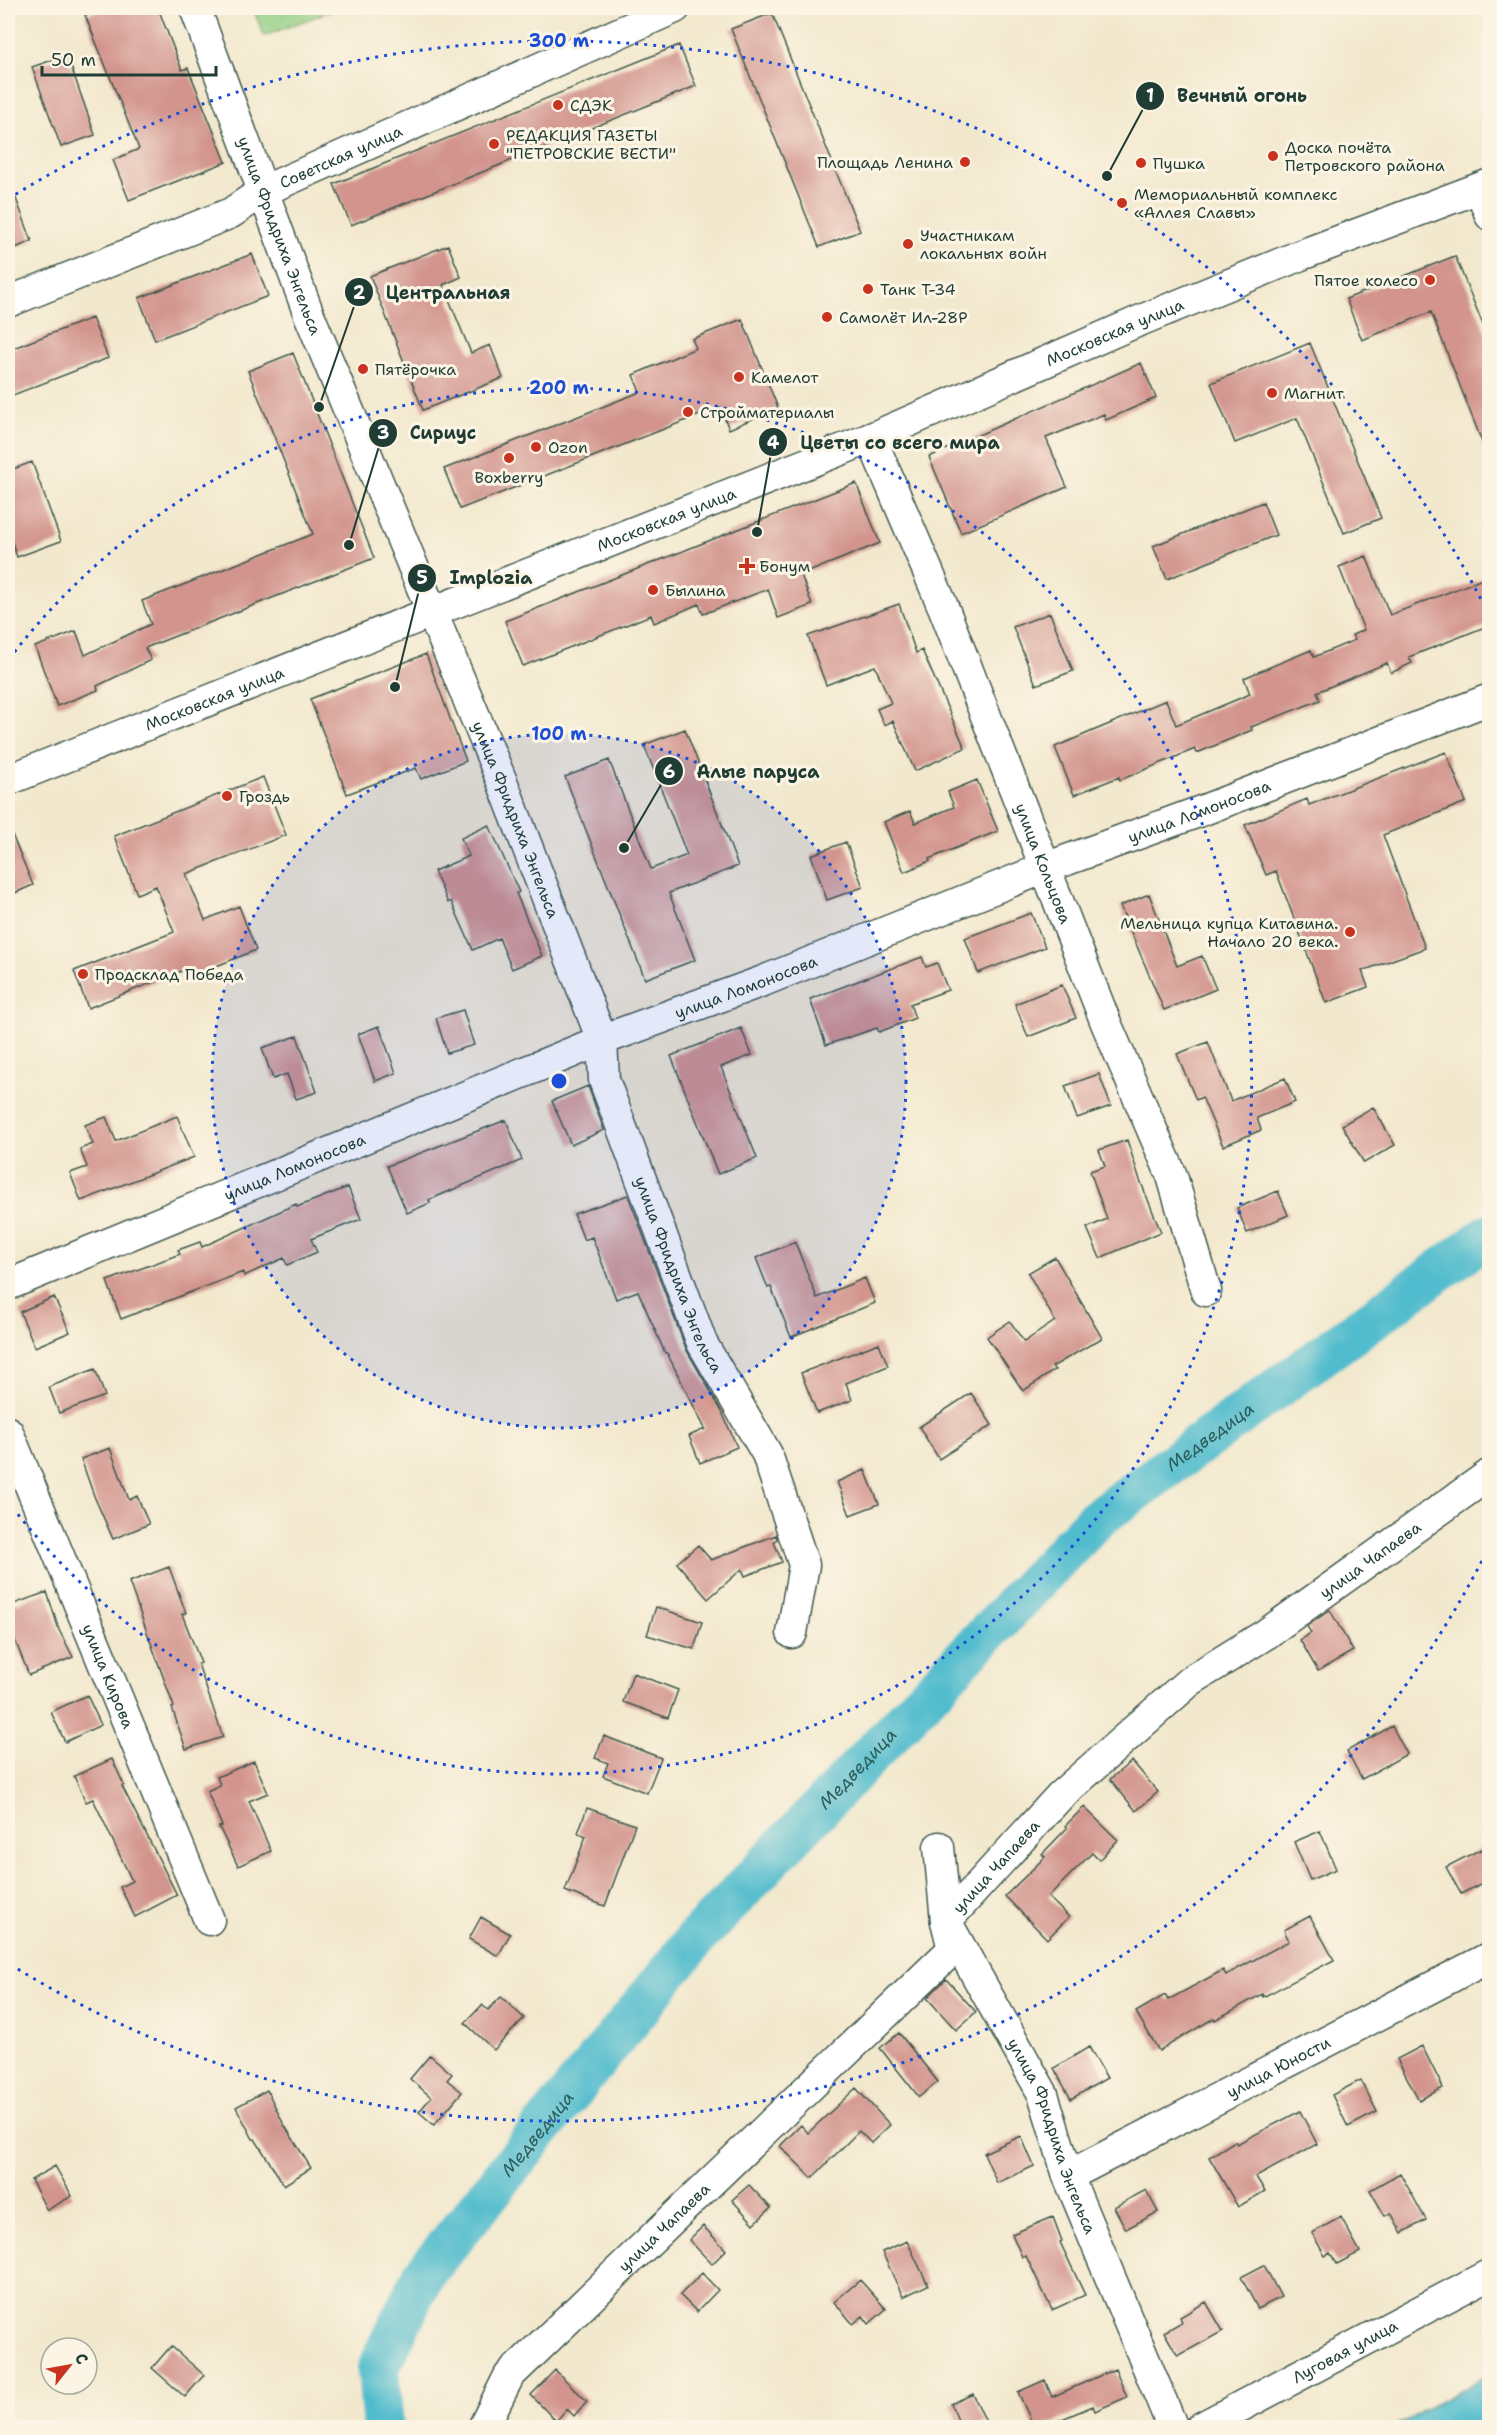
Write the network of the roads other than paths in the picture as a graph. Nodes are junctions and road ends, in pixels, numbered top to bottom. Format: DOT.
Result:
graph roads {
  1 [pos="195,8"];
  2 [pos="675,8"];
  3 [pos="263,191"];
  4 [pos="1486,196"];
  5 [pos="8,302"];
  6 [pos="871,438"];
  7 [pos="432,612"];
  8 [pos="1490,699"];
  9 [pos="8,780"];
  10 [pos="1045,868"];
  11 [pos="602,1040"];
  12 [pos="8,1285"];
  13 [pos="1206,1291"];
  14 [pos="8,1432"];
  15 [pos="1490,1474"];
  16 [pos="792,1633"];
  17 [pos="939,1847"];
  18 [pos="209,1920"];
  19 [pos="946,1921"];
  20 [pos="1490,1957"];
  21 [pos="1068,2176"];
  22 [pos="1490,2274"];
  23 [pos="483,2427"];
  24 [pos="1173,2427"];
  25 [pos="1200,2427"];
  1 -- 3 [label="street, улица Фридриха Энгельса"];
  2 -- 3 [label="street, Советская улица"];
  3 -- 5 [label="street, Советская улица"];
  3 -- 7 [label="street, улица Фридриха Энгельса"];
  4 -- 6 [label="street, Московская улица"];
  6 -- 7 [label="street, Московская улица"];
  6 -- 10 [label="street, улица Кольцова"];
  7 -- 9 [label="street, Московская улица"];
  7 -- 11 [label="street, улица Фридриха Энгельса"];
  8 -- 10 [label="street, улица Ломоносова"];
  10 -- 11 [label="street, улица Ломоносова"];
  10 -- 13 [label="street, улица Кольцова"];
  11 -- 12 [label="street, улица Ломоносова"];
  11 -- 16 [label="street, улица Фридриха Энгельса"];
  14 -- 18 [label="street, улица Кирова"];
  15 -- 19 [label="street, улица Чапаева"];
  17 -- 19 [label="street, улица Фридриха Энгельса"];
  19 -- 21 [label="street, улица Фридриха Энгельса"];
  19 -- 23 [label="street, улица Чапаева"];
  20 -- 21 [label="street, улица Юности"];
  21 -- 24 [label="street, улица Фридриха Энгельса"];
  22 -- 25 [label="street, Луговая улица"];
}
